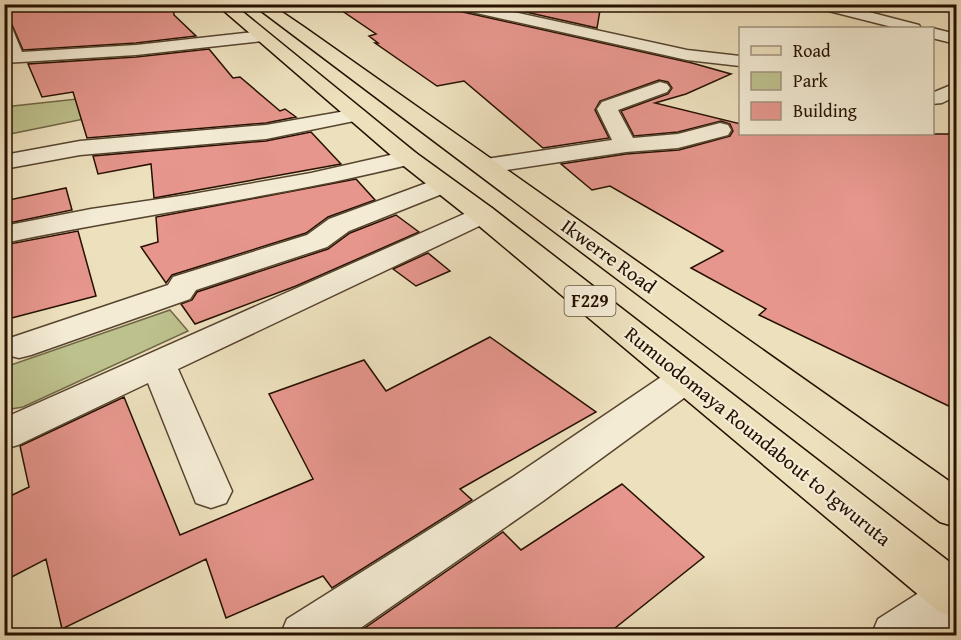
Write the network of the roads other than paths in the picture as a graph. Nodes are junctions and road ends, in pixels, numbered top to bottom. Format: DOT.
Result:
graph roads {
  1 [pos="223,4"];
  2 [pos="259,4"];
  3 [pos="454,4"];
  4 [pos="818,4"];
  5 [pos="910,27"];
  6 [pos="4,28"];
  7 [pos="934,33"];
  8 [pos="262,36"];
  9 [pos="956,39"];
  10 [pos="10,58"];
  11 [pos="739,61"];
  12 [pos="660,88"];
  13 [pos="957,88"];
  14 [pos="934,99"];
  15 [pos="957,103"];
  16 [pos="357,115"];
  17 [pos="720,130"];
  18 [pos="626,145"];
  19 [pos="408,158"];
  20 [pos="4,162"];
  21 [pos="486,166"];
  22 [pos="443,185"];
  23 [pos="482,214"];
  24 [pos="4,235"];
  25 [pos="19,347"];
  26 [pos="158,363"];
  27 [pos="686,378"];
  28 [pos="4,435"];
  29 [pos="211,491"];
  30 [pos="957,509"];
  31 [pos="956,596"];
  32 [pos="305,636"];
  33 [pos="896,636"];
  1 -- 8 [label="main road, Rumuodomaya Roundabout to Igwuruta / F229"];
  2 -- 21 [label="main road, Ikwerre Road / F229"];
  3 -- 11 [label="street"];
  4 -- 5 [label="street"];
  6 -- 10 [label="street"];
  7 -- 9 [label="street"];
  8 -- 10 [label="street"];
  8 -- 16 [label="main road, Rumuodomaya Roundabout to Igwuruta / F229"];
  12 -- 18 [label="street"];
  13 -- 14 [label="street"];
  14 -- 15 [label="street"];
  16 -- 19 [label="main road, Rumuodomaya Roundabout to Igwuruta / F229"];
  16 -- 20 [label="street"];
  17 -- 18 [label="street"];
  18 -- 21 [label="street"];
  19 -- 22 [label="main road, Rumuodomaya Roundabout to Igwuruta / F229"];
  19 -- 24 [label="street"];
  21 -- 30 [label="main road, Ikwerre Road / F229"];
  22 -- 23 [label="main road, Rumuodomaya Roundabout to Igwuruta / F229"];
  22 -- 25 [label="street"];
  23 -- 26 [label="street"];
  23 -- 27 [label="main road, Rumuodomaya Roundabout to Igwuruta / F229"];
  26 -- 28 [label="street"];
  26 -- 29 [label="street"];
  27 -- 31 [label="main road, Rumuodomaya Roundabout to Igwuruta / F229"];
  27 -- 32 [label="street"];
  31 -- 33 [label="street"];
}
